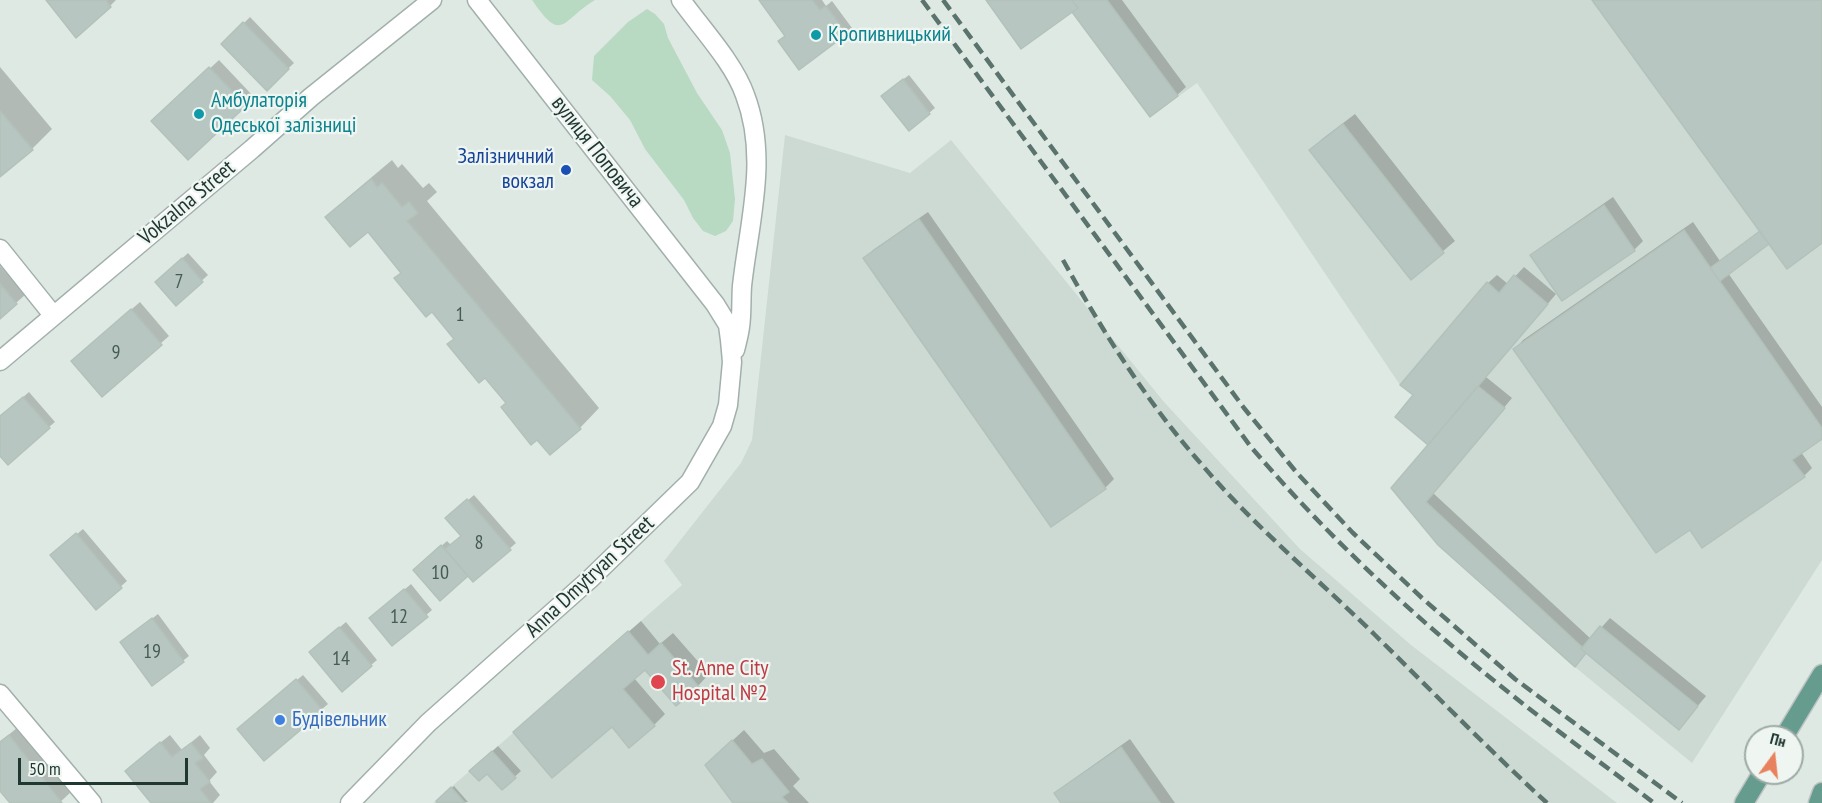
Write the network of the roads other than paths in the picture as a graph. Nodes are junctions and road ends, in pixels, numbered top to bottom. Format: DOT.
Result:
graph roads {
  1 [pos="432,0"];
  2 [pos="477,0"];
  3 [pos="681,0"];
  4 [pos="0,249"];
  5 [pos="715,304"];
  6 [pos="53,315"];
  7 [pos="0,361"];
  8 [pos="732,362"];
  9 [pos="1822,674"];
  10 [pos="0,694"];
  11 [pos="1791,725"];
  12 [pos="1755,785"];
  13 [pos="1822,792"];
  14 [pos="92,803"];
  15 [pos="350,803"];
  16 [pos="1744,803"];
  17 [pos="1818,803"];
  1 -- 6 [label="street, Vokzalna Street"];
  2 -- 5 [label="street, вулиця Поповича"];
  3 -- 8 [label="street"];
  4 -- 6 [label="street"];
  5 -- 8 [label="street, Anna Dmytryan Street"];
  6 -- 7 [label="street, Vokzalna Street"];
  8 -- 15 [label="street, Anna Dmytryan Street"];
  9 -- 11 [label="main road"];
  10 -- 14 [label="street"];
  12 -- 16 [label="main road"];
  13 -- 17 [label="main road"];
}
